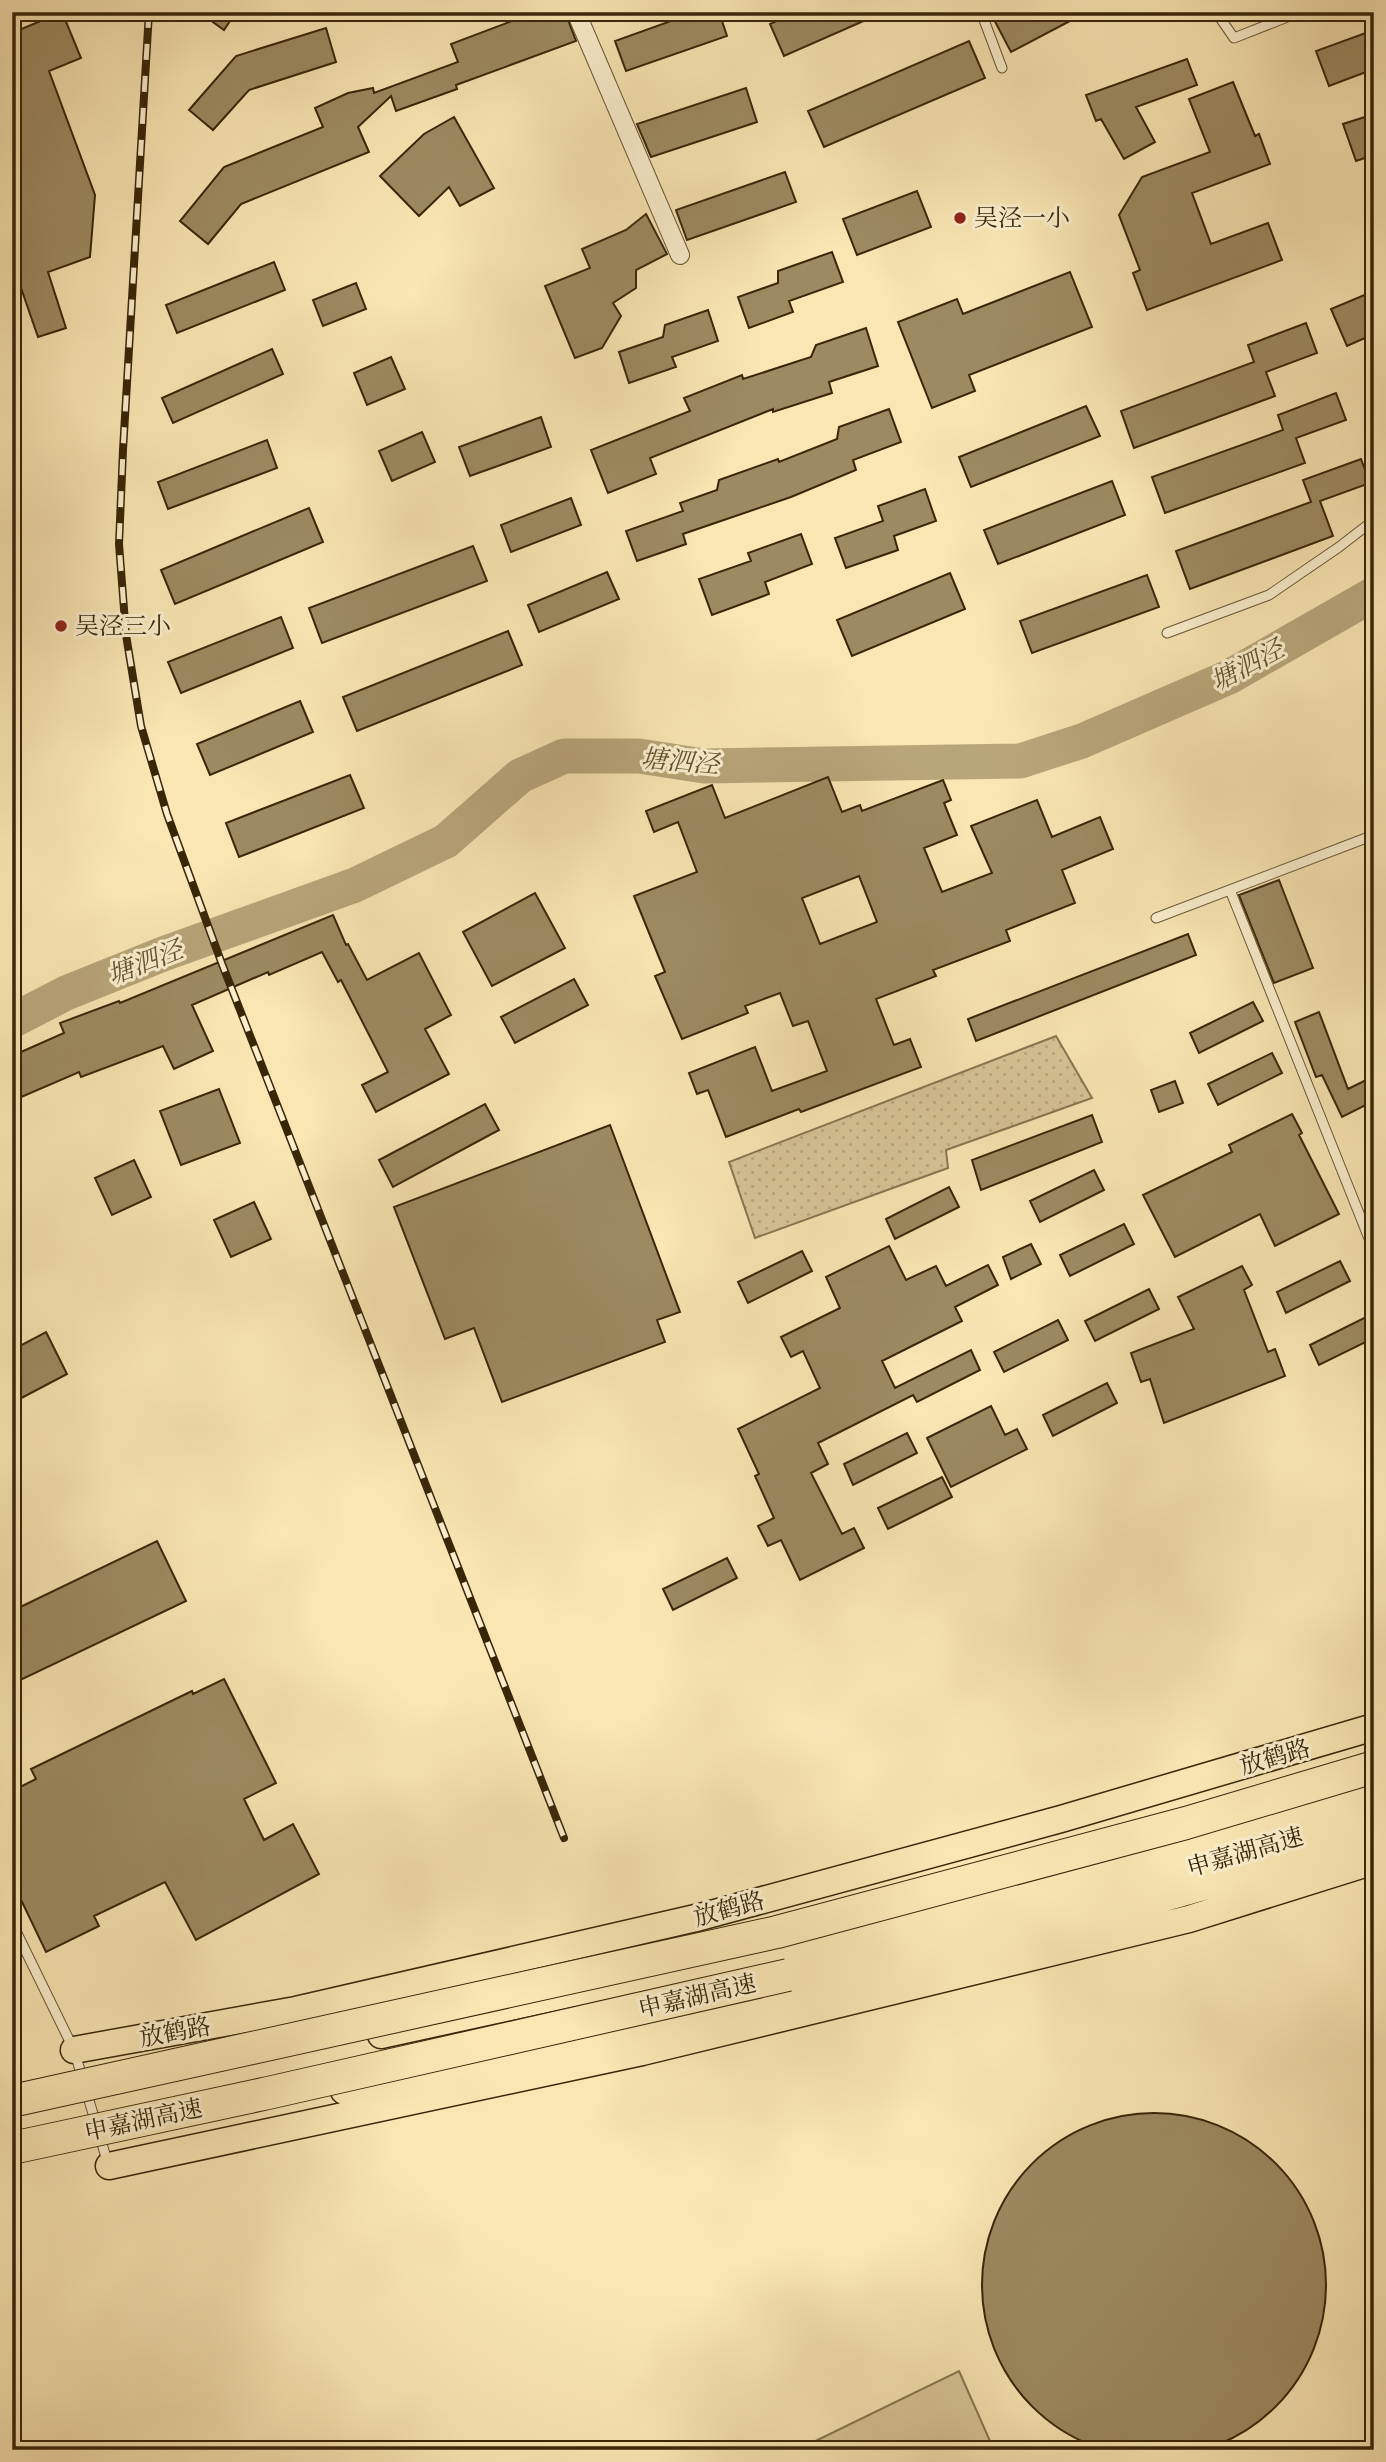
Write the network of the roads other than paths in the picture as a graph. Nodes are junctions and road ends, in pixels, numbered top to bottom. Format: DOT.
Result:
graph roads {
  1 [pos="576,12"];
  2 [pos="981,12"];
  3 [pos="1216,12"];
  4 [pos="1300,12"];
  5 [pos="1002,68"];
  6 [pos="680,255"];
  7 [pos="1374,520"];
  8 [pos="1167,633"];
  9 [pos="1374,835"];
  10 [pos="1230,890"];
  11 [pos="1156,918"];
  12 [pos="1374,1251"];
  13 [pos="1374,1727"];
  14 [pos="1374,1746"];
  15 [pos="1374,1767"];
  16 [pos="1374,1787"];
  17 [pos="1374,1815"];
  18 [pos="1374,1837"];
  19 [pos="1374,1861"];
  20 [pos="12,1923"];
  21 [pos="74,2050"];
  22 [pos="12,2101"];
  23 [pos="12,2148"];
  24 [pos="109,2166"];
  1 -- 6 [label="street"];
  2 -- 5 [label="lane"];
  3 -- 4 [label="lane"];
  7 -- 8 [label="lane"];
  9 -- 10 [label="lane"];
  10 -- 11 [label="lane"];
  10 -- 12 [label="lane"];
  13 -- 21 [label="main road, 放鹤路"];
  14 -- 16 [label="main road, 放鹤路, bridge"];
  15 -- 22 [label="highway, 申嘉湖高速, bridge"];
  17 -- 18 [label="main road, bridge"];
  17 -- 23 [label="highway, 申嘉湖高速, bridge"];
  19 -- 24 [label="main road"];
  20 -- 21 [label="lane"];
  21 -- 24 [label="lane"];
}
